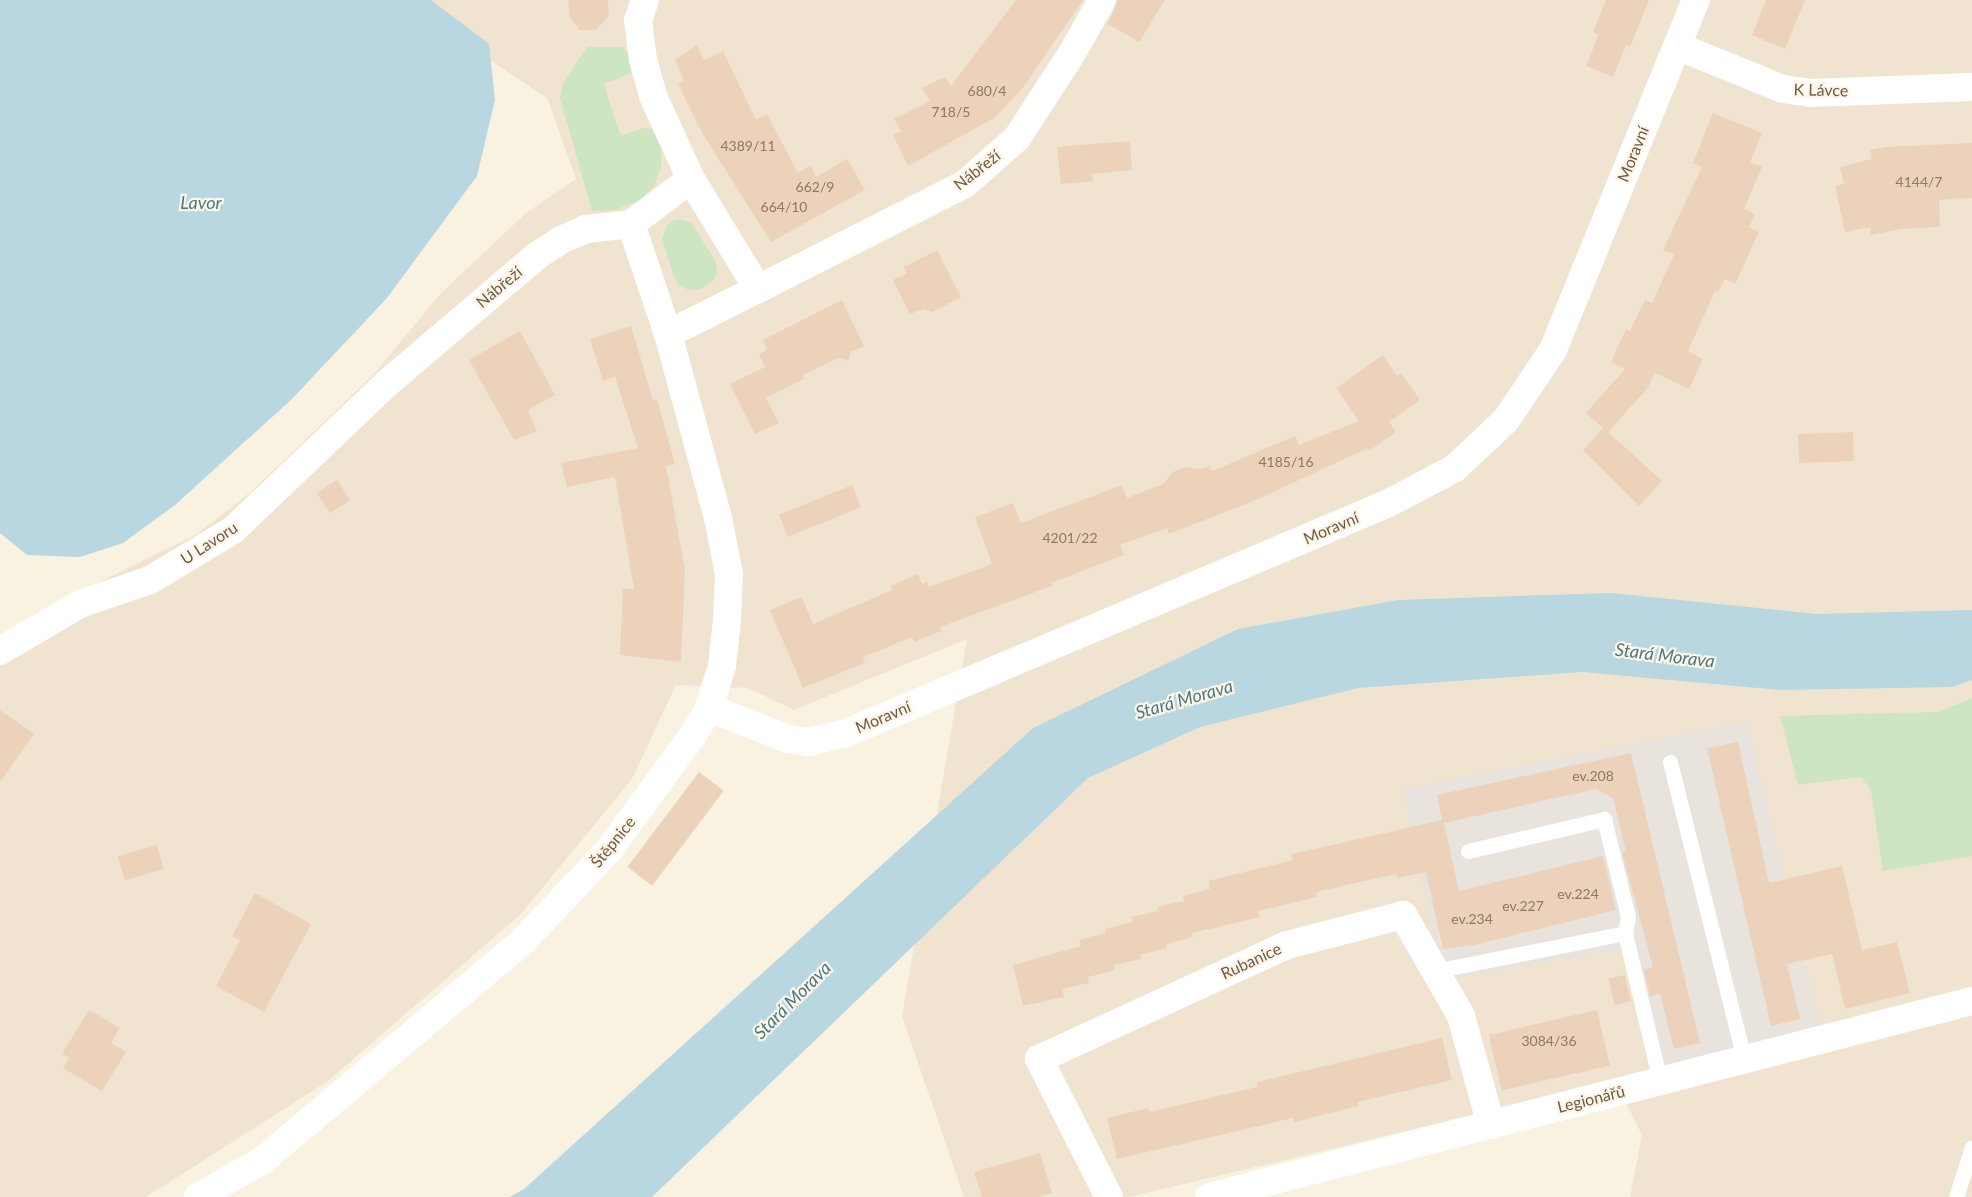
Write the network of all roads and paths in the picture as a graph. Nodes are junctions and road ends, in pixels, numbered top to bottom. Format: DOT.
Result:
graph roads {
  1 [pos="645,0"];
  2 [pos="1102,0"];
  3 [pos="1696,0"];
  4 [pos="1677,46"];
  5 [pos="1972,87"];
  6 [pos="691,179"];
  7 [pos="631,224"];
  8 [pos="758,289"];
  9 [pos="668,334"];
  10 [pos="385,385"];
  11 [pos="0,651"];
  12 [pos="709,708"];
  13 [pos="1670,762"];
  14 [pos="1468,851"];
  15 [pos="1625,933"];
  16 [pos="1435,971"];
  17 [pos="1972,1001"];
  18 [pos="1744,1059"];
  19 [pos="1660,1081"];
  20 [pos="1491,1125"];
  21 [pos="1972,1146"];
  22 [pos="198,1197"];
  23 [pos="1109,1197"];
  24 [pos="1209,1197"];
  25 [pos="1956,1197"];
  1 -- 6 [label="street"];
  2 -- 8 [label="street, Nábřeží"];
  3 -- 4 [label="street, Moravní"];
  4 -- 5 [label="street, K Lávce"];
  4 -- 12 [label="street, Moravní"];
  6 -- 7 [label="street"];
  6 -- 8 [label="street"];
  7 -- 9 [label="street"];
  7 -- 10 [label="street, Nábřeží"];
  8 -- 9 [label="street, Nábřeží"];
  9 -- 12 [label="street, Štěpnice"];
  10 -- 11 [label="street, U Lavoru"];
  12 -- 22 [label="street, Štěpnice"];
  13 -- 18 [label="lane"];
  14 -- 15 [label="lane"];
  15 -- 16 [label="lane"];
  15 -- 19 [label="lane"];
  16 -- 20 [label="street, Rubanice"];
  16 -- 23 [label="street, Rubanice"];
  17 -- 18 [label="street, Legionářů"];
  18 -- 19 [label="street, Legionářů"];
  19 -- 20 [label="street, Legionářů"];
  20 -- 24 [label="street, Legionářů"];
  21 -- 25 [label="lane"];
}
